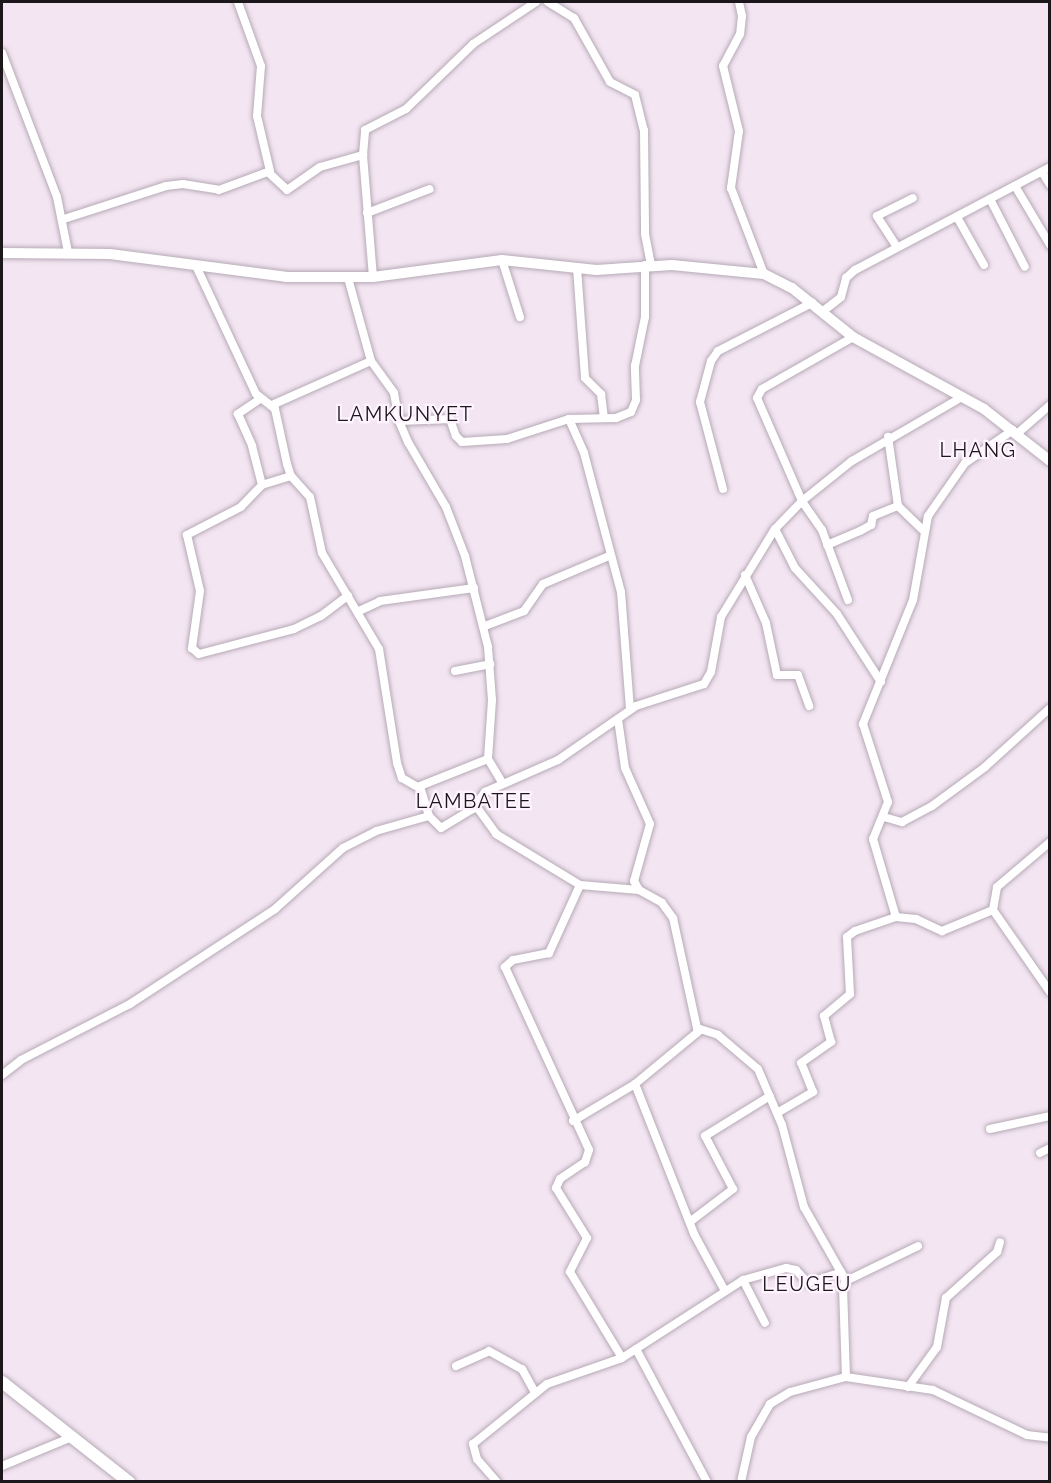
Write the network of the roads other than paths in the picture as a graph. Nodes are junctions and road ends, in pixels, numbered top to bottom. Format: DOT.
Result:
graph roads {
  1 [pos="238,2"];
  2 [pos="536,2"];
  3 [pos="548,2"];
  4 [pos="739,2"];
  5 [pos="2,53"];
  6 [pos="363,155"];
  7 [pos="1046,170"];
  8 [pos="268,172"];
  9 [pos="1050,185"];
  10 [pos="1015,186"];
  11 [pos="430,189"];
  12 [pos="913,198"];
  13 [pos="990,200"];
  14 [pos="367,213"];
  15 [pos="957,217"];
  16 [pos="64,219"];
  17 [pos="1050,245"];
  18 [pos="897,248"];
  19 [pos="68,252"];
  20 [pos="2,253"];
  21 [pos="502,260"];
  22 [pos="648,265"];
  23 [pos="984,265"];
  24 [pos="1025,267"];
  25 [pos="197,268"];
  26 [pos="577,268"];
  27 [pos="764,274"];
  28 [pos="373,277"];
  29 [pos="348,278"];
  30 [pos="812,303"];
  31 [pos="822,312"];
  32 [pos="520,317"];
  33 [pos="853,337"];
  34 [pos="371,361"];
  35 [pos="962,397"];
  36 [pos="260,399"];
  37 [pos="272,405"];
  38 [pos="1050,405"];
  39 [pos="604,418"];
  40 [pos="569,419"];
  41 [pos="399,422"];
  42 [pos="1015,431"];
  43 [pos="888,437"];
  44 [pos="1050,461"];
  45 [pos="291,476"];
  46 [pos="262,485"];
  47 [pos="723,489"];
  48 [pos="802,501"];
  49 [pos="898,506"];
  50 [pos="775,529"];
  51 [pos="923,530"];
  52 [pos="827,545"];
  53 [pos="609,556"];
  54 [pos="745,575"];
  55 [pos="474,588"];
  56 [pos="348,596"];
  57 [pos="848,600"];
  58 [pos="359,611"];
  59 [pos="485,626"];
  60 [pos="490,664"];
  61 [pos="455,671"];
  62 [pos="881,682"];
  63 [pos="809,706"];
  64 [pos="1050,708"];
  65 [pos="630,710"];
  66 [pos="618,719"];
  67 [pos="488,759"];
  68 [pos="502,782"];
  69 [pos="419,788"];
  70 [pos="476,806"];
  71 [pos="429,816"];
  72 [pos="884,817"];
  73 [pos="1050,842"];
  74 [pos="580,885"];
  75 [pos="639,890"];
  76 [pos="993,910"];
  77 [pos="896,917"];
  78 [pos="1050,992"];
  79 [pos="699,1031"];
  80 [pos="2,1075"];
  81 [pos="635,1084"];
  82 [pos="770,1096"];
  83 [pos="777,1113"];
  84 [pos="1050,1116"];
  85 [pos="573,1121"];
  86 [pos="990,1129"];
  87 [pos="1050,1148"];
  88 [pos="1040,1153"];
  89 [pos="691,1221"];
  90 [pos="1000,1242"];
  91 [pos="918,1245"];
  92 [pos="841,1272"];
  93 [pos="743,1280"];
  94 [pos="846,1281"];
  95 [pos="725,1291"];
  96 [pos="765,1323"];
  97 [pos="636,1349"];
  98 [pos="622,1358"];
  99 [pos="456,1366"];
  100 [pos="846,1377"];
  101 [pos="2,1382"];
  102 [pos="908,1387"];
  103 [pos="535,1392"];
  104 [pos="72,1437"];
  105 [pos="1050,1438"];
  106 [pos="2,1466"];
  107 [pos="129,1482"];
  108 [pos="497,1482"];
  109 [pos="706,1482"];
  110 [pos="741,1482"];
  1 -- 8 [label="street"];
  2 -- 6 [label="street"];
  3 -- 22 [label="street"];
  4 -- 27 [label="street"];
  5 -- 16 [label="street"];
  6 -- 8 [label="street"];
  6 -- 14 [label="street"];
  7 -- 9 [label="street"];
  7 -- 10 [label="street"];
  8 -- 16 [label="street"];
  10 -- 13 [label="street"];
  10 -- 17 [label="street"];
  11 -- 14 [label="street"];
  12 -- 18 [label="street"];
  13 -- 15 [label="street"];
  13 -- 24 [label="street"];
  14 -- 28 [label="street"];
  15 -- 18 [label="street"];
  15 -- 23 [label="street"];
  16 -- 19 [label="street"];
  18 -- 31 [label="street"];
  19 -- 20 [label="street"];
  19 -- 25 [label="street"];
  21 -- 26 [label="street"];
  21 -- 28 [label="street"];
  21 -- 32 [label="street"];
  22 -- 26 [label="street"];
  22 -- 27 [label="street"];
  22 -- 39 [label="street"];
  25 -- 29 [label="street"];
  25 -- 36 [label="street"];
  26 -- 39 [label="street"];
  27 -- 30 [label="street"];
  28 -- 29 [label="street"];
  29 -- 34 [label="street"];
  30 -- 31 [label="street"];
  30 -- 47 [label="street"];
  31 -- 33 [label="street"];
  33 -- 35 [label="street"];
  33 -- 48 [label="street"];
  34 -- 37 [label="street"];
  34 -- 41 [label="street"];
  35 -- 42 [label="street"];
  35 -- 43 [label="street"];
  36 -- 37 [label="street"];
  36 -- 46 [label="street"];
  37 -- 45 [label="street"];
  38 -- 42 [label="street"];
  39 -- 40 [label="street"];
  40 -- 41 [label="street"];
  40 -- 53 [label="street"];
  41 -- 55 [label="street"];
  42 -- 44 [label="street"];
  42 -- 51 [label="street"];
  43 -- 48 [label="street"];
  43 -- 49 [label="street"];
  45 -- 46 [label="street"];
  45 -- 56 [label="street"];
  46 -- 56 [label="street"];
  48 -- 50 [label="street"];
  48 -- 52 [label="street"];
  49 -- 51 [label="street"];
  49 -- 52 [label="street"];
  50 -- 54 [label="street"];
  50 -- 62 [label="street"];
  51 -- 62 [label="street"];
  52 -- 57 [label="street"];
  53 -- 59 [label="street"];
  53 -- 65 [label="street"];
  54 -- 63 [label="street"];
  54 -- 65 [label="street"];
  55 -- 58 [label="street"];
  55 -- 59 [label="street"];
  56 -- 58 [label="street"];
  58 -- 69 [label="street"];
  59 -- 60 [label="street"];
  60 -- 61 [label="street"];
  60 -- 67 [label="street"];
  62 -- 72 [label="street"];
  64 -- 72 [label="street"];
  65 -- 66 [label="street"];
  66 -- 68 [label="street"];
  66 -- 75 [label="street"];
  67 -- 68 [label="street"];
  67 -- 69 [label="street"];
  68 -- 70 [label="street"];
  69 -- 71 [label="street"];
  70 -- 71 [label="street"];
  70 -- 74 [label="street"];
  71 -- 80 [label="street"];
  72 -- 77 [label="street"];
  73 -- 76 [label="street"];
  74 -- 75 [label="street"];
  74 -- 85 [label="street"];
  75 -- 79 [label="street"];
  76 -- 77 [label="street"];
  76 -- 78 [label="street"];
  77 -- 83 [label="street"];
  79 -- 81 [label="street"];
  79 -- 82 [label="street"];
  81 -- 85 [label="street"];
  81 -- 89 [label="street"];
  82 -- 83 [label="street"];
  82 -- 89 [label="street"];
  83 -- 92 [label="street"];
  84 -- 86 [label="street"];
  85 -- 98 [label="street"];
  87 -- 88 [label="street"];
  89 -- 95 [label="street"];
  90 -- 102 [label="street"];
  91 -- 94 [label="street"];
  92 -- 93 [label="street"];
  92 -- 94 [label="street"];
  93 -- 95 [label="street"];
  93 -- 96 [label="street"];
  94 -- 100 [label="street"];
  95 -- 97 [label="street"];
  97 -- 98 [label="street"];
  97 -- 109 [label="street"];
  98 -- 103 [label="street"];
  99 -- 103 [label="street"];
  100 -- 102 [label="street"];
  100 -- 110 [label="street"];
  101 -- 104 [label="main road"];
  102 -- 105 [label="street"];
  103 -- 108 [label="street"];
  104 -- 106 [label="street"];
  104 -- 107 [label="main road"];
}
